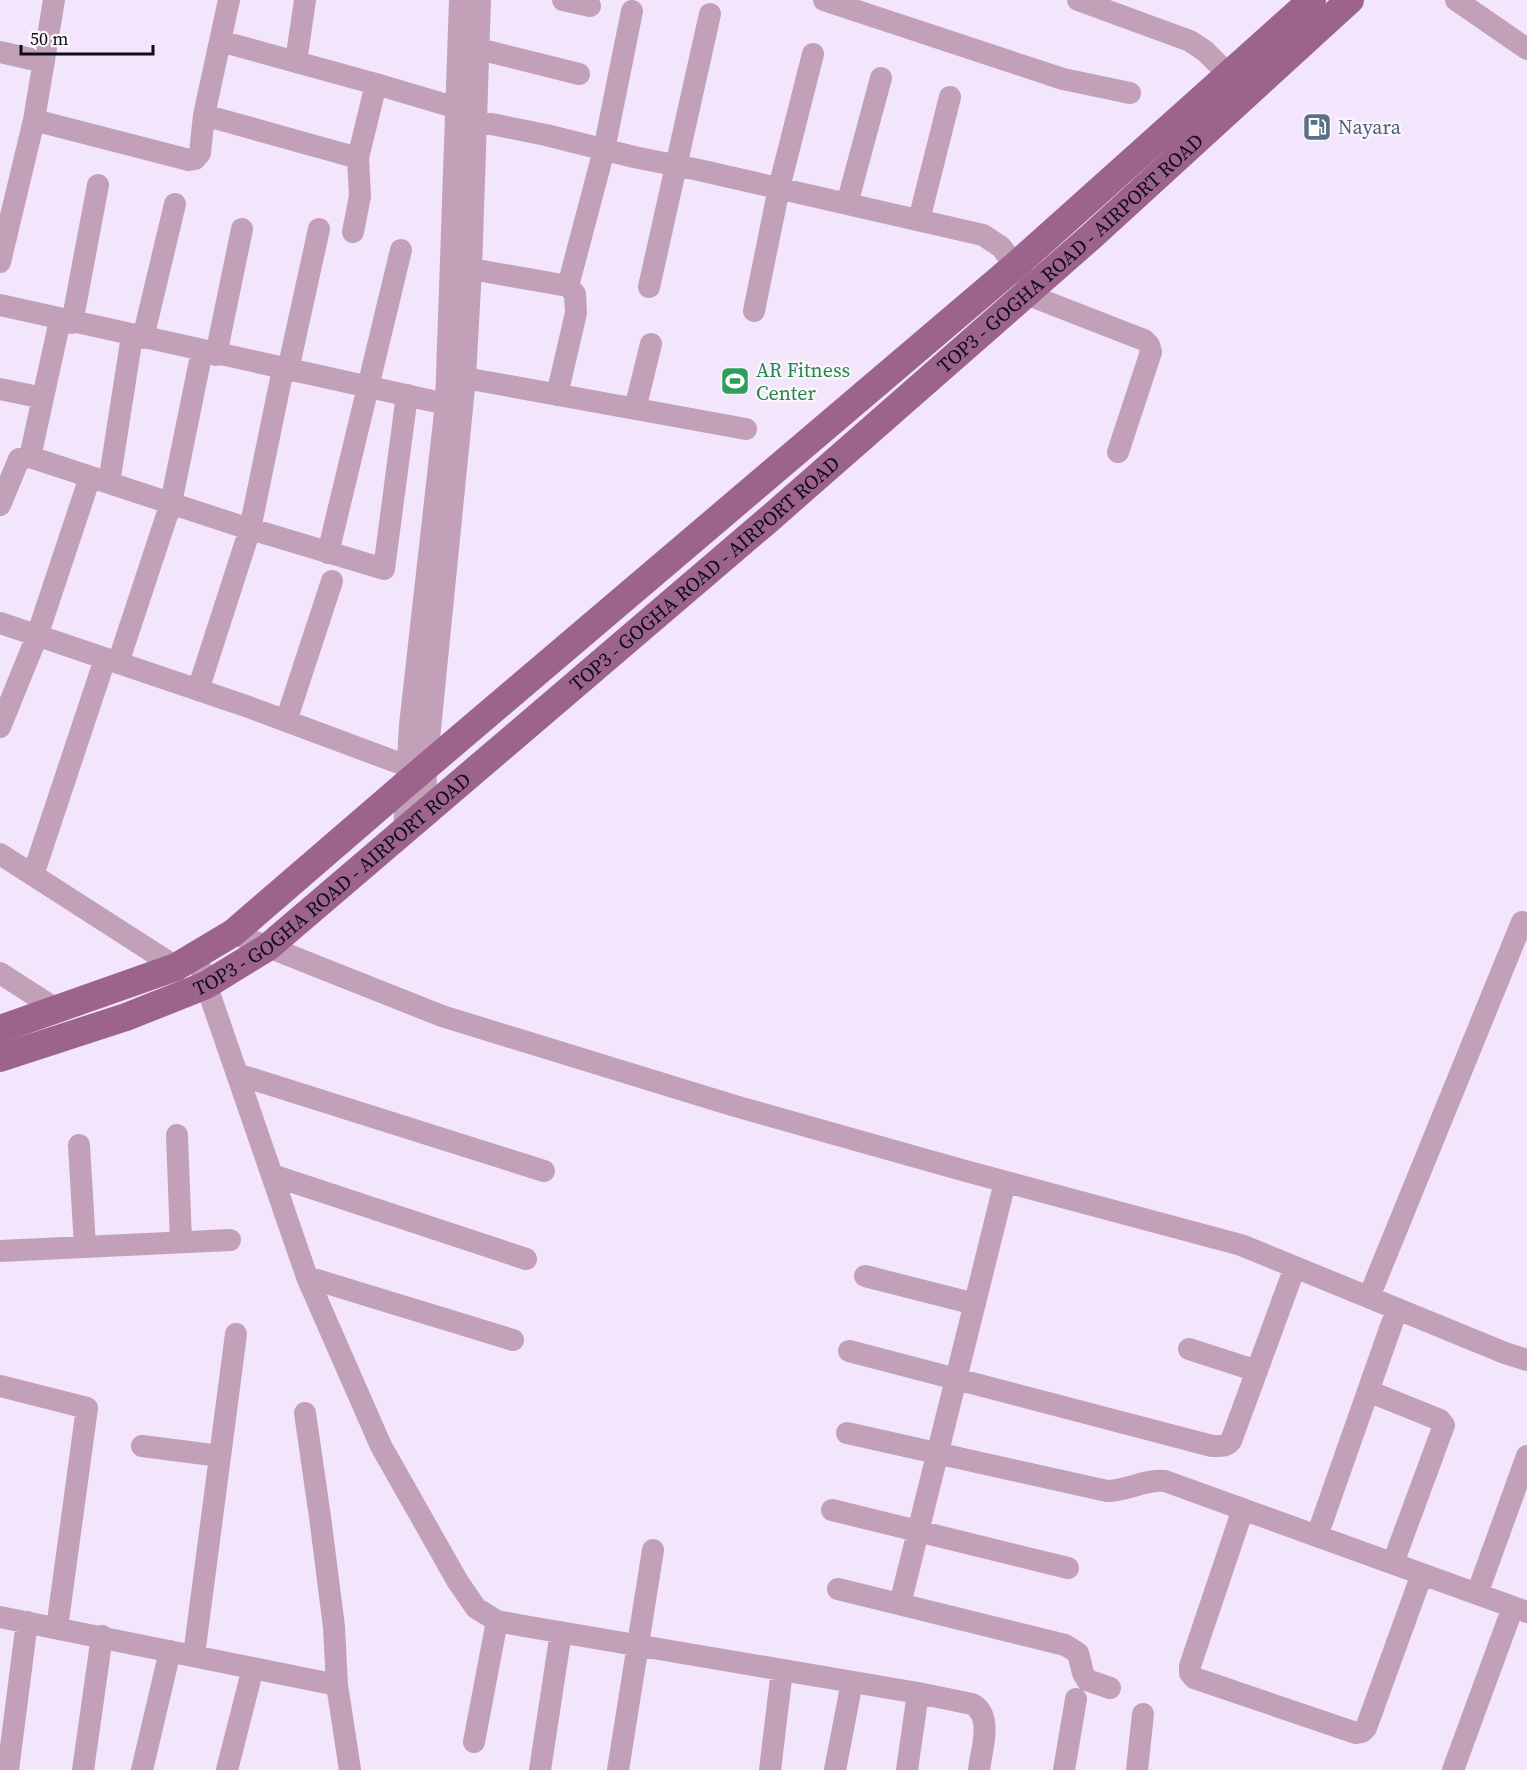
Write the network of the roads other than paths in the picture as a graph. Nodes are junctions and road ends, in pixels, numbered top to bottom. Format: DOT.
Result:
graph roads {
  1 [pos="54,0"];
  2 [pos="229,0"];
  3 [pos="305,0"];
  4 [pos="460,0"];
  5 [pos="480,0"];
  6 [pos="562,0"];
  7 [pos="824,0"];
  8 [pos="1078,0"];
  9 [pos="1312,0"];
  10 [pos="1350,0"];
  11 [pos="1456,0"];
  12 [pos="1108,5"];
  13 [pos="590,6"];
  14 [pos="632,11"];
  15 [pos="710,14"];
  16 [pos="220,41"];
  17 [pos="479,49"];
  18 [pos="1527,49"];
  19 [pos="0,52"];
  20 [pos="813,54"];
  21 [pos="44,62"];
  22 [pos="296,62"];
  23 [pos="579,74"];
  24 [pos="1229,75"];
  25 [pos="881,78"];
  26 [pos="376,84"];
  27 [pos="1130,93"];
  28 [pos="950,97"];
  29 [pos="457,108"];
  30 [pos="204,115"];
  31 [pos="34,120"];
  32 [pos="476,121"];
  33 [pos="604,150"];
  34 [pos="358,158"];
  35 [pos="677,165"];
  36 [pos="98,185"];
  37 [pos="779,188"];
  38 [pos="174,204"];
  39 [pos="847,204"];
  40 [pos="919,220"];
  41 [pos="242,229"];
  42 [pos="319,229"];
  43 [pos="353,232"];
  44 [pos="401,250"];
  45 [pos="0,262"];
  46 [pos="1015,266"];
  47 [pos="471,269"];
  48 [pos="568,286"];
  49 [pos="650,287"];
  50 [pos="1029,291"];
  51 [pos="0,305"];
  52 [pos="754,311"];
  53 [pos="66,321"];
  54 [pos="138,337"];
  55 [pos="651,344"];
  56 [pos="209,353"];
  57 [pos="286,369"];
  58 [pos="465,378"];
  59 [pos="370,387"];
  60 [pos="0,389"];
  61 [pos="407,395"];
  62 [pos="556,395"];
  63 [pos="43,398"];
  64 [pos="446,404"];
  65 [pos="635,409"];
  66 [pos="746,429"];
  67 [pos="1118,452"];
  68 [pos="30,457"];
  69 [pos="100,480"];
  70 [pos="171,503"];
  71 [pos="0,505"];
  72 [pos="250,529"];
  73 [pos="328,553"];
  74 [pos="332,580"];
  75 [pos="0,623"];
  76 [pos="37,636"];
  77 [pos="112,661"];
  78 [pos="198,690"];
  79 [pos="286,721"];
  80 [pos="0,727"];
  81 [pos="413,773"];
  82 [pos="415,823"];
  83 [pos="0,854"];
  84 [pos="33,875"];
  85 [pos="1522,922"];
  86 [pos="233,933"];
  87 [pos="268,947"];
  88 [pos="186,961"];
  89 [pos="0,973"];
  90 [pos="206,985"];
  91 [pos="56,1009"];
  92 [pos="0,1029"];
  93 [pos="0,1058"];
  94 [pos="237,1074"];
  95 [pos="177,1136"];
  96 [pos="79,1145"];
  97 [pos="544,1171"];
  98 [pos="272,1175"];
  99 [pos="1005,1182"];
  100 [pos="230,1240"];
  101 [pos="182,1242"];
  102 [pos="85,1247"];
  103 [pos="0,1251"];
  104 [pos="526,1259"];
  105 [pos="1295,1267"];
  106 [pos="865,1276"];
  107 [pos="307,1277"];
  108 [pos="1369,1297"];
  109 [pos="975,1304"];
  110 [pos="1397,1309"];
  111 [pos="236,1334"];
  112 [pos="513,1340"];
  113 [pos="1190,1350"];
  114 [pos="849,1351"];
  115 [pos="1527,1360"];
  116 [pos="1257,1371"];
  117 [pos="957,1378"];
  118 [pos="0,1386"];
  119 [pos="1368,1391"];
  120 [pos="305,1413"];
  121 [pos="847,1433"];
  122 [pos="142,1446"];
  123 [pos="937,1455"];
  124 [pos="220,1456"];
  125 [pos="1527,1456"];
  126 [pos="1520,1497"];
  127 [pos="1243,1509"];
  128 [pos="832,1510"];
  129 [pos="919,1531"];
  130 [pos="1317,1536"];
  131 [pos="653,1550"];
  132 [pos="1393,1563"];
  133 [pos="1068,1568"];
  134 [pos="1422,1574"];
  135 [pos="838,1589"];
  136 [pos="1477,1594"];
  137 [pos="900,1604"];
  138 [pos="1520,1610"];
  139 [pos="0,1617"];
  140 [pos="497,1621"];
  141 [pos="27,1622"];
  142 [pos="57,1628"];
  143 [pos="561,1632"];
  144 [pos="102,1636"];
  145 [pos="638,1646"];
  146 [pos="170,1651"];
  147 [pos="194,1655"];
  148 [pos="253,1668"];
  149 [pos="782,1670"];
  150 [pos="852,1682"];
  151 [pos="337,1685"];
  152 [pos="1110,1688"];
  153 [pos="918,1693"];
  154 [pos="1076,1699"];
  155 [pos="1143,1714"];
  156 [pos="474,1742"];
  157 [pos="8,1770"];
  158 [pos="83,1770"];
  159 [pos="142,1770"];
  160 [pos="227,1770"];
  161 [pos="350,1770"];
  162 [pos="540,1770"];
  163 [pos="618,1770"];
  164 [pos="770,1770"];
  165 [pos="835,1770"];
  166 [pos="907,1770"];
  167 [pos="978,1770"];
  168 [pos="1064,1770"];
  169 [pos="1137,1770"];
  170 [pos="1453,1770"];
  1 -- 21 [label="street"];
  2 -- 16 [label="street"];
  3 -- 22 [label="street"];
  4 -- 29 [label="street"];
  5 -- 17 [label="street"];
  6 -- 13 [label="street"];
  7 -- 27 [label="street"];
  8 -- 12 [label="street"];
  9 -- 24 [label="main road"];
  10 -- 50 [label="main road, TOP3 - GOGHA ROAD - AIRPORT ROAD"];
  11 -- 18 [label="street"];
  12 -- 24 [label="street"];
  14 -- 33 [label="street"];
  15 -- 35 [label="street"];
  16 -- 22 [label="street"];
  16 -- 30 [label="street"];
  17 -- 23 [label="street"];
  17 -- 32 [label="street"];
  19 -- 21 [label="street"];
  20 -- 37 [label="street"];
  21 -- 31 [label="street"];
  22 -- 26 [label="street"];
  24 -- 46 [label="main road"];
  25 -- 39 [label="street"];
  26 -- 29 [label="street"];
  26 -- 34 [label="street"];
  28 -- 40 [label="street"];
  29 -- 64 [label="street"];
  30 -- 31 [label="street"];
  30 -- 34 [label="street"];
  31 -- 45 [label="street"];
  32 -- 33 [label="street"];
  32 -- 47 [label="street"];
  33 -- 35 [label="street"];
  33 -- 48 [label="street"];
  34 -- 43 [label="street"];
  35 -- 37 [label="street"];
  35 -- 49 [label="street"];
  36 -- 53 [label="street"];
  37 -- 39 [label="street"];
  37 -- 52 [label="street"];
  38 -- 54 [label="street"];
  39 -- 40 [label="street"];
  40 -- 46 [label="street"];
  41 -- 56 [label="street"];
  42 -- 57 [label="street"];
  44 -- 59 [label="street"];
  46 -- 50 [label="street"];
  46 -- 81 [label="main road"];
  47 -- 48 [label="street"];
  47 -- 58 [label="street"];
  48 -- 62 [label="street"];
  50 -- 67 [label="street"];
  50 -- 82 [label="main road, TOP3 - GOGHA ROAD - AIRPORT ROAD"];
  51 -- 53 [label="street"];
  53 -- 54 [label="street"];
  53 -- 63 [label="street"];
  54 -- 56 [label="street"];
  54 -- 69 [label="street"];
  55 -- 65 [label="street"];
  56 -- 57 [label="street"];
  56 -- 70 [label="street"];
  57 -- 59 [label="street"];
  57 -- 72 [label="street"];
  58 -- 62 [label="street"];
  58 -- 81 [label="street"];
  59 -- 61 [label="street"];
  59 -- 73 [label="street"];
  60 -- 63 [label="street"];
  61 -- 64 [label="street"];
  61 -- 73 [label="street"];
  62 -- 65 [label="street"];
  63 -- 68 [label="street"];
  64 -- 81 [label="street"];
  65 -- 66 [label="street"];
  68 -- 69 [label="street"];
  68 -- 71 [label="street"];
  69 -- 70 [label="street"];
  69 -- 76 [label="street"];
  70 -- 72 [label="street"];
  70 -- 77 [label="street"];
  72 -- 73 [label="street"];
  72 -- 78 [label="street"];
  74 -- 79 [label="street"];
  75 -- 76 [label="street"];
  76 -- 77 [label="street"];
  76 -- 80 [label="street"];
  77 -- 78 [label="street"];
  77 -- 84 [label="street"];
  78 -- 79 [label="street"];
  79 -- 81 [label="street"];
  81 -- 82 [label="street"];
  81 -- 86 [label="main road"];
  82 -- 87 [label="main road, TOP3 - GOGHA ROAD - AIRPORT ROAD"];
  83 -- 84 [label="street"];
  84 -- 88 [label="street"];
  85 -- 108 [label="street"];
  86 -- 87 [label="street"];
  86 -- 88 [label="main road"];
  87 -- 90 [label="main road, TOP3 - GOGHA ROAD - AIRPORT ROAD"];
  87 -- 99 [label="street"];
  88 -- 90 [label="street"];
  88 -- 91 [label="main road"];
  89 -- 91 [label="street"];
  90 -- 93 [label="main road, TOP3 - GOGHA ROAD - AIRPORT ROAD"];
  90 -- 94 [label="street"];
  91 -- 92 [label="main road"];
  94 -- 97 [label="street"];
  94 -- 98 [label="street"];
  95 -- 101 [label="street"];
  96 -- 102 [label="street"];
  98 -- 104 [label="street"];
  98 -- 107 [label="street"];
  99 -- 105 [label="street"];
  99 -- 109 [label="street"];
  100 -- 101 [label="street"];
  101 -- 102 [label="street"];
  102 -- 103 [label="street"];
  105 -- 108 [label="street"];
  105 -- 116 [label="street"];
  106 -- 109 [label="street"];
  107 -- 112 [label="street"];
  107 -- 140 [label="street"];
  108 -- 110 [label="street"];
  109 -- 117 [label="street"];
  110 -- 115 [label="street"];
  110 -- 119 [label="street"];
  111 -- 124 [label="street"];
  113 -- 116 [label="street"];
  114 -- 117 [label="street"];
  116 -- 117 [label="street"];
  117 -- 123 [label="street"];
  118 -- 142 [label="street"];
  119 -- 130 [label="street"];
  119 -- 132 [label="street"];
  120 -- 151 [label="street"];
  121 -- 123 [label="street"];
  122 -- 124 [label="street"];
  123 -- 127 [label="street"];
  123 -- 129 [label="street"];
  124 -- 147 [label="street"];
  125 -- 126 [label="street"];
  126 -- 136 [label="street"];
  127 -- 130 [label="street"];
  127 -- 134 [label="street"];
  128 -- 129 [label="street"];
  129 -- 133 [label="street"];
  129 -- 137 [label="street"];
  130 -- 132 [label="street"];
  131 -- 145 [label="street"];
  132 -- 134 [label="street"];
  134 -- 136 [label="street"];
  135 -- 137 [label="street"];
  136 -- 138 [label="street"];
  137 -- 152 [label="street"];
  138 -- 170 [label="street"];
  139 -- 141 [label="street"];
  140 -- 143 [label="street"];
  140 -- 156 [label="street"];
  141 -- 142 [label="street"];
  141 -- 157 [label="street"];
  142 -- 144 [label="street"];
  143 -- 145 [label="street"];
  143 -- 162 [label="street"];
  144 -- 146 [label="street"];
  144 -- 158 [label="street"];
  145 -- 149 [label="street"];
  145 -- 163 [label="street"];
  146 -- 147 [label="street"];
  146 -- 159 [label="street"];
  147 -- 148 [label="street"];
  148 -- 151 [label="street"];
  148 -- 160 [label="street"];
  149 -- 150 [label="street"];
  149 -- 164 [label="street"];
  150 -- 153 [label="street"];
  150 -- 165 [label="street"];
  151 -- 161 [label="street"];
  153 -- 166 [label="street"];
  153 -- 167 [label="street"];
  154 -- 168 [label="street"];
  155 -- 169 [label="street"];
}
